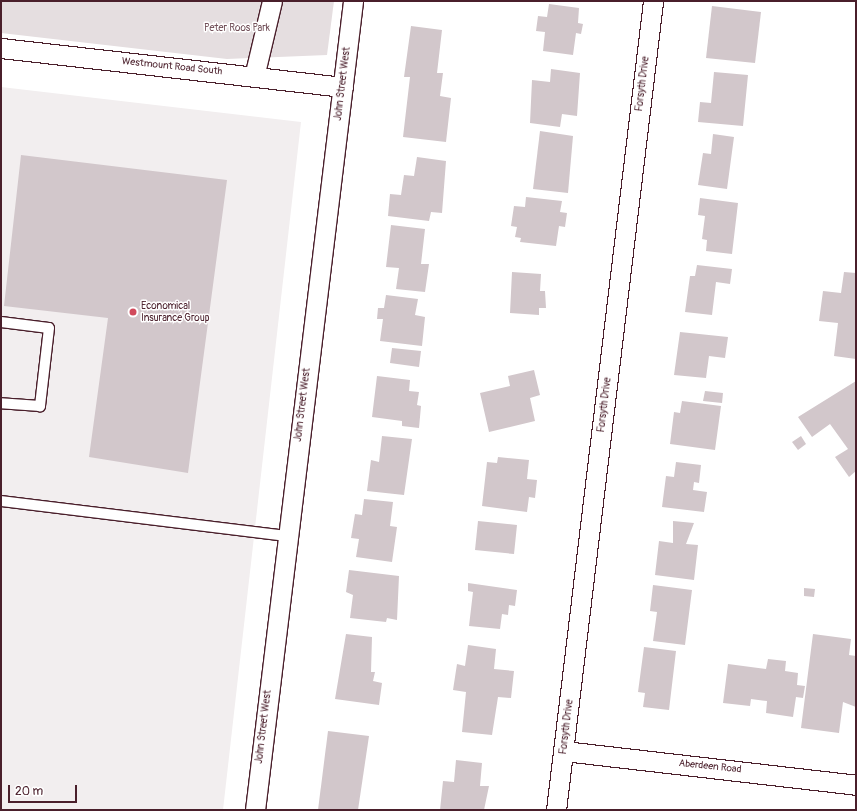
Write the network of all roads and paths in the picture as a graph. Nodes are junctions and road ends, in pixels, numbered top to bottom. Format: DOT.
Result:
graph roads {
  1 [pos="272,1"];
  2 [pos="354,1"];
  3 [pos="653,1"];
  4 [pos="1,48"];
  5 [pos="254,77"];
  6 [pos="343,87"];
  7 [pos="1,322"];
  8 [pos="1,403"];
  9 [pos="1,502"];
  10 [pos="286,536"];
  11 [pos="564,751"];
  12 [pos="856,785"];
  13 [pos="255,810"];
  14 [pos="556,810"];
  1 -- 5 [label="street"];
  2 -- 6 [label="street, John Street West"];
  3 -- 11 [label="street, Forsyth Drive"];
  4 -- 5 [label="street, Westmount Road South"];
  5 -- 6 [label="street, Westmount Road South"];
  6 -- 10 [label="street, John Street West"];
  7 -- 8 [label="lane"];
  9 -- 10 [label="lane"];
  10 -- 13 [label="street, John Street West"];
  11 -- 12 [label="street, Aberdeen Road"];
  11 -- 14 [label="street, Forsyth Drive"];
}
